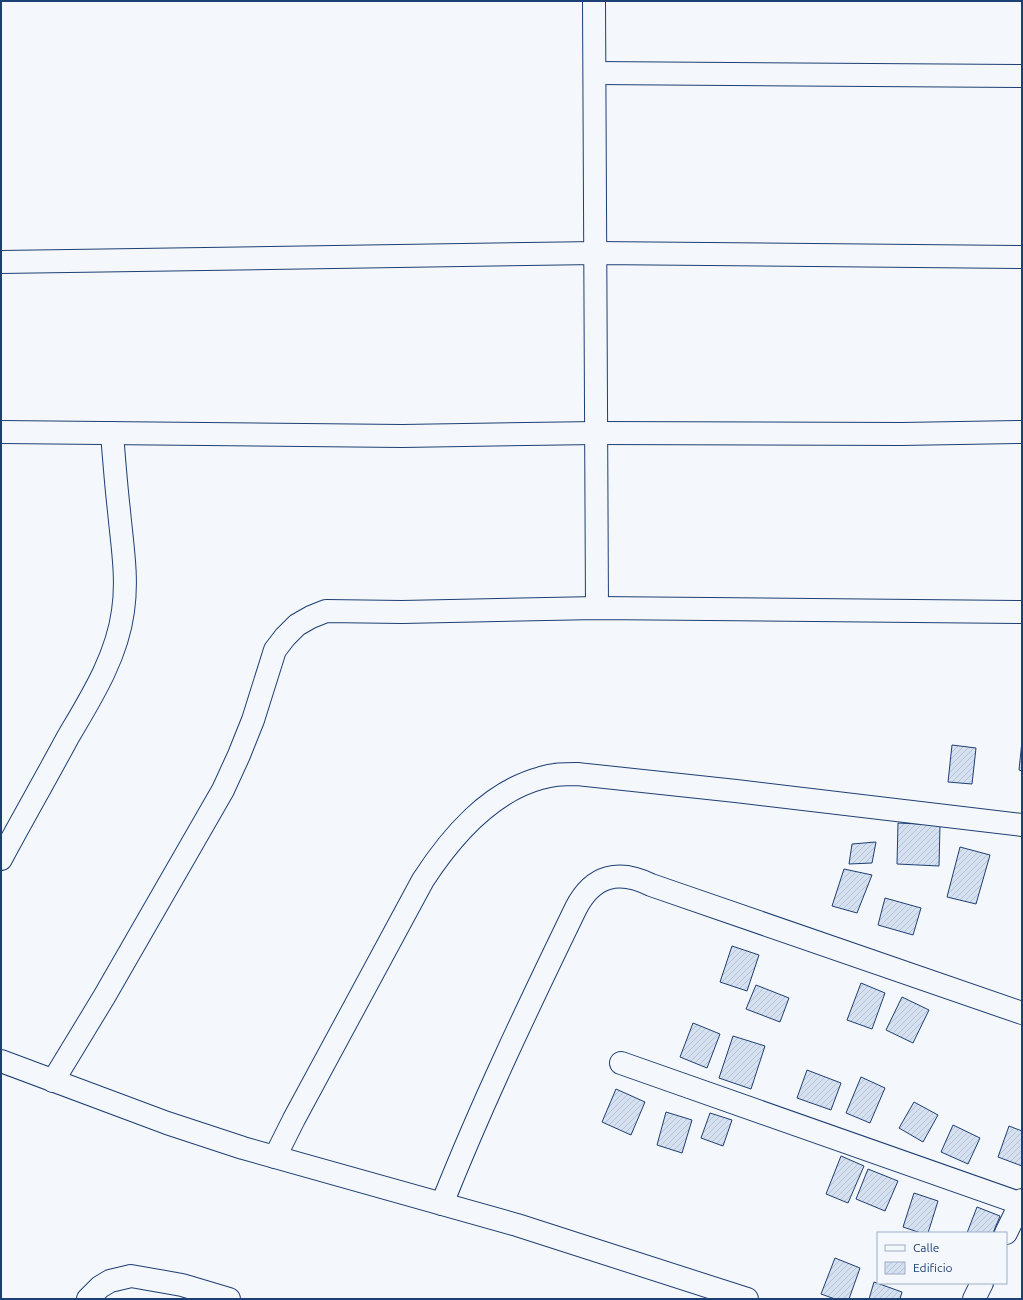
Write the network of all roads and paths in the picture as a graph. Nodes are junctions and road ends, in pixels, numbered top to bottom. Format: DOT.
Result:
graph roads {
  1 [pos="594,1"];
  2 [pos="595,73"];
  3 [pos="1022,76"];
  4 [pos="596,253"];
  5 [pos="1022,257"];
  6 [pos="1,262"];
  7 [pos="1,432"];
  8 [pos="1022,432"];
  9 [pos="112,433"];
  10 [pos="596,433"];
  11 [pos="597,608"];
  12 [pos="1022,612"];
  13 [pos="1022,825"];
  14 [pos="1,859"];
  15 [pos="1022,1013"];
  16 [pos="1,1061"];
  17 [pos="621,1064"];
  18 [pos="53,1081"];
  19 [pos="275,1157"];
  20 [pos="1022,1202"];
  21 [pos="442,1204"];
  22 [pos="1007,1232"];
  23 [pos="982,1284"];
  24 [pos="88,1299"];
  25 [pos="230,1299"];
  26 [pos="748,1299"];
  27 [pos="974,1299"];
  1 -- 2 [label="street"];
  2 -- 3 [label="street"];
  2 -- 4 [label="street"];
  4 -- 5 [label="street"];
  4 -- 6 [label="street"];
  4 -- 10 [label="street"];
  7 -- 9 [label="street"];
  8 -- 10 [label="street"];
  9 -- 10 [label="street"];
  9 -- 14 [label="street"];
  10 -- 11 [label="street"];
  11 -- 12 [label="street"];
  11 -- 18 [label="street"];
  13 -- 19 [label="street"];
  15 -- 21 [label="street"];
  16 -- 18 [label="street"];
  17 -- 20 [label="street"];
  18 -- 19 [label="street"];
  19 -- 21 [label="street"];
  20 -- 22 [label="street"];
  21 -- 26 [label="street"];
  23 -- 27 [label="street"];
  24 -- 25 [label="street"];
}
